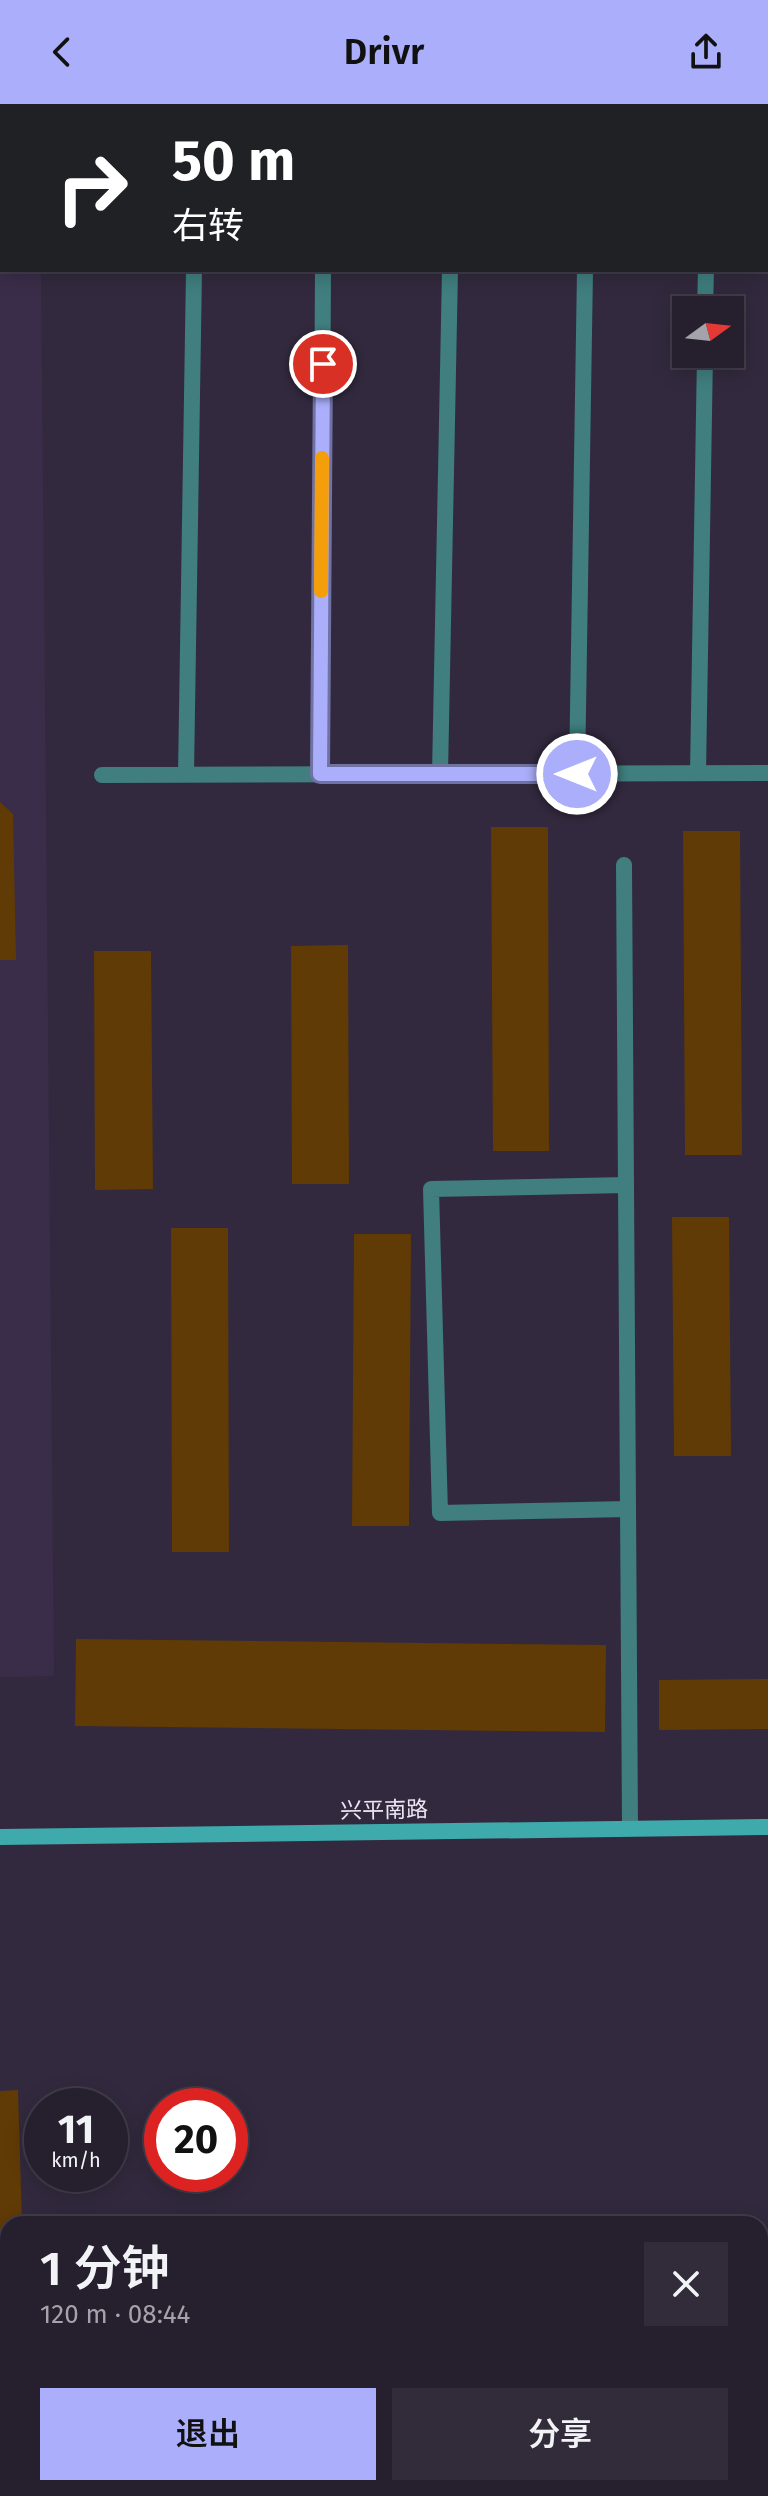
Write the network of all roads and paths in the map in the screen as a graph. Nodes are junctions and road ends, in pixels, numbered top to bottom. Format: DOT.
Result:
graph roads {
  1 [pos="194,272"];
  2 [pos="323,272"];
  3 [pos="450,272"];
  4 [pos="585,272"];
  5 [pos="706,272"];
  6 [pos="705,296"];
  7 [pos="705,368"];
  8 [pos="698,773"];
  9 [pos="768,773"];
  10 [pos="186,774"];
  11 [pos="320,774"];
  12 [pos="440,774"];
  13 [pos="577,774"];
  14 [pos="102,775"];
  15 [pos="624,865"];
  16 [pos="626,1185"];
  17 [pos="628,1509"];
  18 [pos="768,1827"];
  19 [pos="630,1828"];
  20 [pos="0,1837"];
  1 -- 10 [label="street"];
  2 -- 11 [label="street"];
  3 -- 12 [label="street"];
  4 -- 13 [label="street"];
  5 -- 6 [label="street"];
  7 -- 8 [label="street"];
  8 -- 9 [label="street"];
  8 -- 13 [label="street"];
  10 -- 11 [label="street"];
  10 -- 14 [label="street"];
  11 -- 12 [label="street"];
  12 -- 13 [label="street"];
  15 -- 16 [label="street"];
  16 -- 17 [label="street"];
  16 -- 17 [label="street"];
  17 -- 19 [label="street"];
  18 -- 19 [label="main road, 兴平南路"];
  19 -- 20 [label="main road, 兴平南路"];
}
